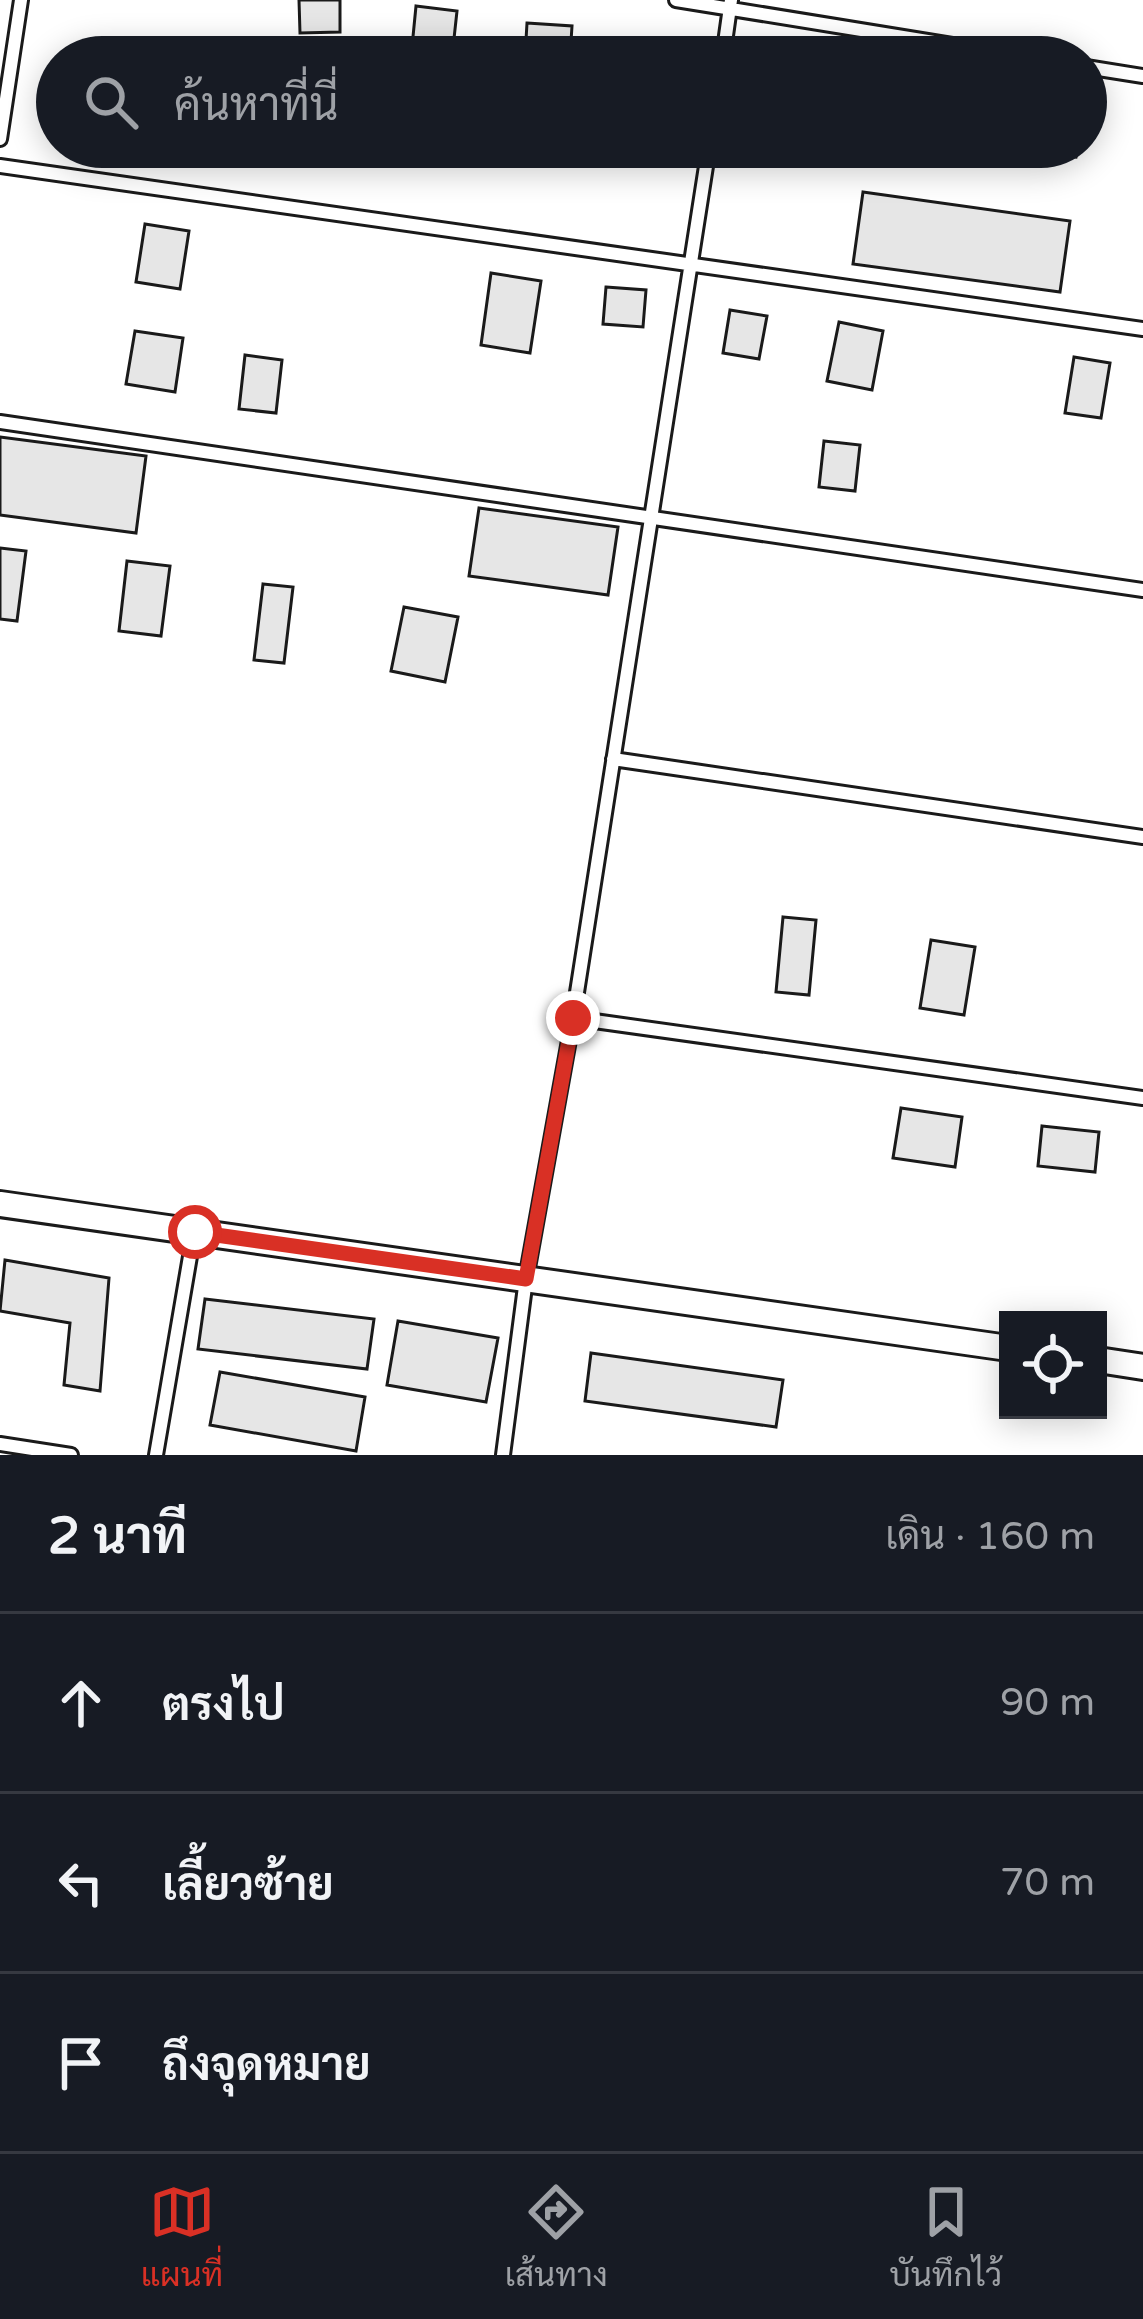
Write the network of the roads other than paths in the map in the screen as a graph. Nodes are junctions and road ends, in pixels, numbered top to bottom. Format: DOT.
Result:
graph roads {
  1 [pos="22,0"];
  2 [pos="676,0"];
  3 [pos="731,4"];
  4 [pos="726,36"];
  5 [pos="910,36"];
  6 [pos="1107,70"];
  7 [pos="1143,76"];
  8 [pos="0,139"];
  9 [pos="0,166"];
  10 [pos="706,168"];
  11 [pos="691,265"];
  12 [pos="1143,329"];
  13 [pos="0,422"];
  14 [pos="651,517"];
  15 [pos="1143,590"];
  16 [pos="613,759"];
  17 [pos="1143,837"];
  18 [pos="573,1018"];
  19 [pos="1143,1097"];
  20 [pos="0,1204"];
  21 [pos="195,1232"];
  22 [pos="526,1279"];
  23 [pos="999,1347"];
  24 [pos="1107,1361"];
  25 [pos="1143,1367"];
  26 [pos="0,1444"];
  27 [pos="71,1455"];
  28 [pos="156,1455"];
  29 [pos="503,1455"];
  1 -- 8 [label="lane"];
  2 -- 3 [label="lane"];
  3 -- 4 [label="lane"];
  3 -- 5 [label="lane"];
  6 -- 7 [label="lane"];
  9 -- 11 [label="lane"];
  10 -- 11 [label="lane"];
  11 -- 12 [label="lane"];
  11 -- 14 [label="lane"];
  13 -- 14 [label="lane"];
  14 -- 15 [label="lane"];
  14 -- 16 [label="lane"];
  16 -- 17 [label="lane"];
  16 -- 18 [label="lane"];
  18 -- 19 [label="lane"];
  18 -- 22 [label="lane"];
  20 -- 21 [label="street"];
  21 -- 22 [label="street"];
  21 -- 28 [label="lane"];
  22 -- 23 [label="street"];
  22 -- 29 [label="lane"];
  24 -- 25 [label="street"];
  26 -- 27 [label="lane"];
}
